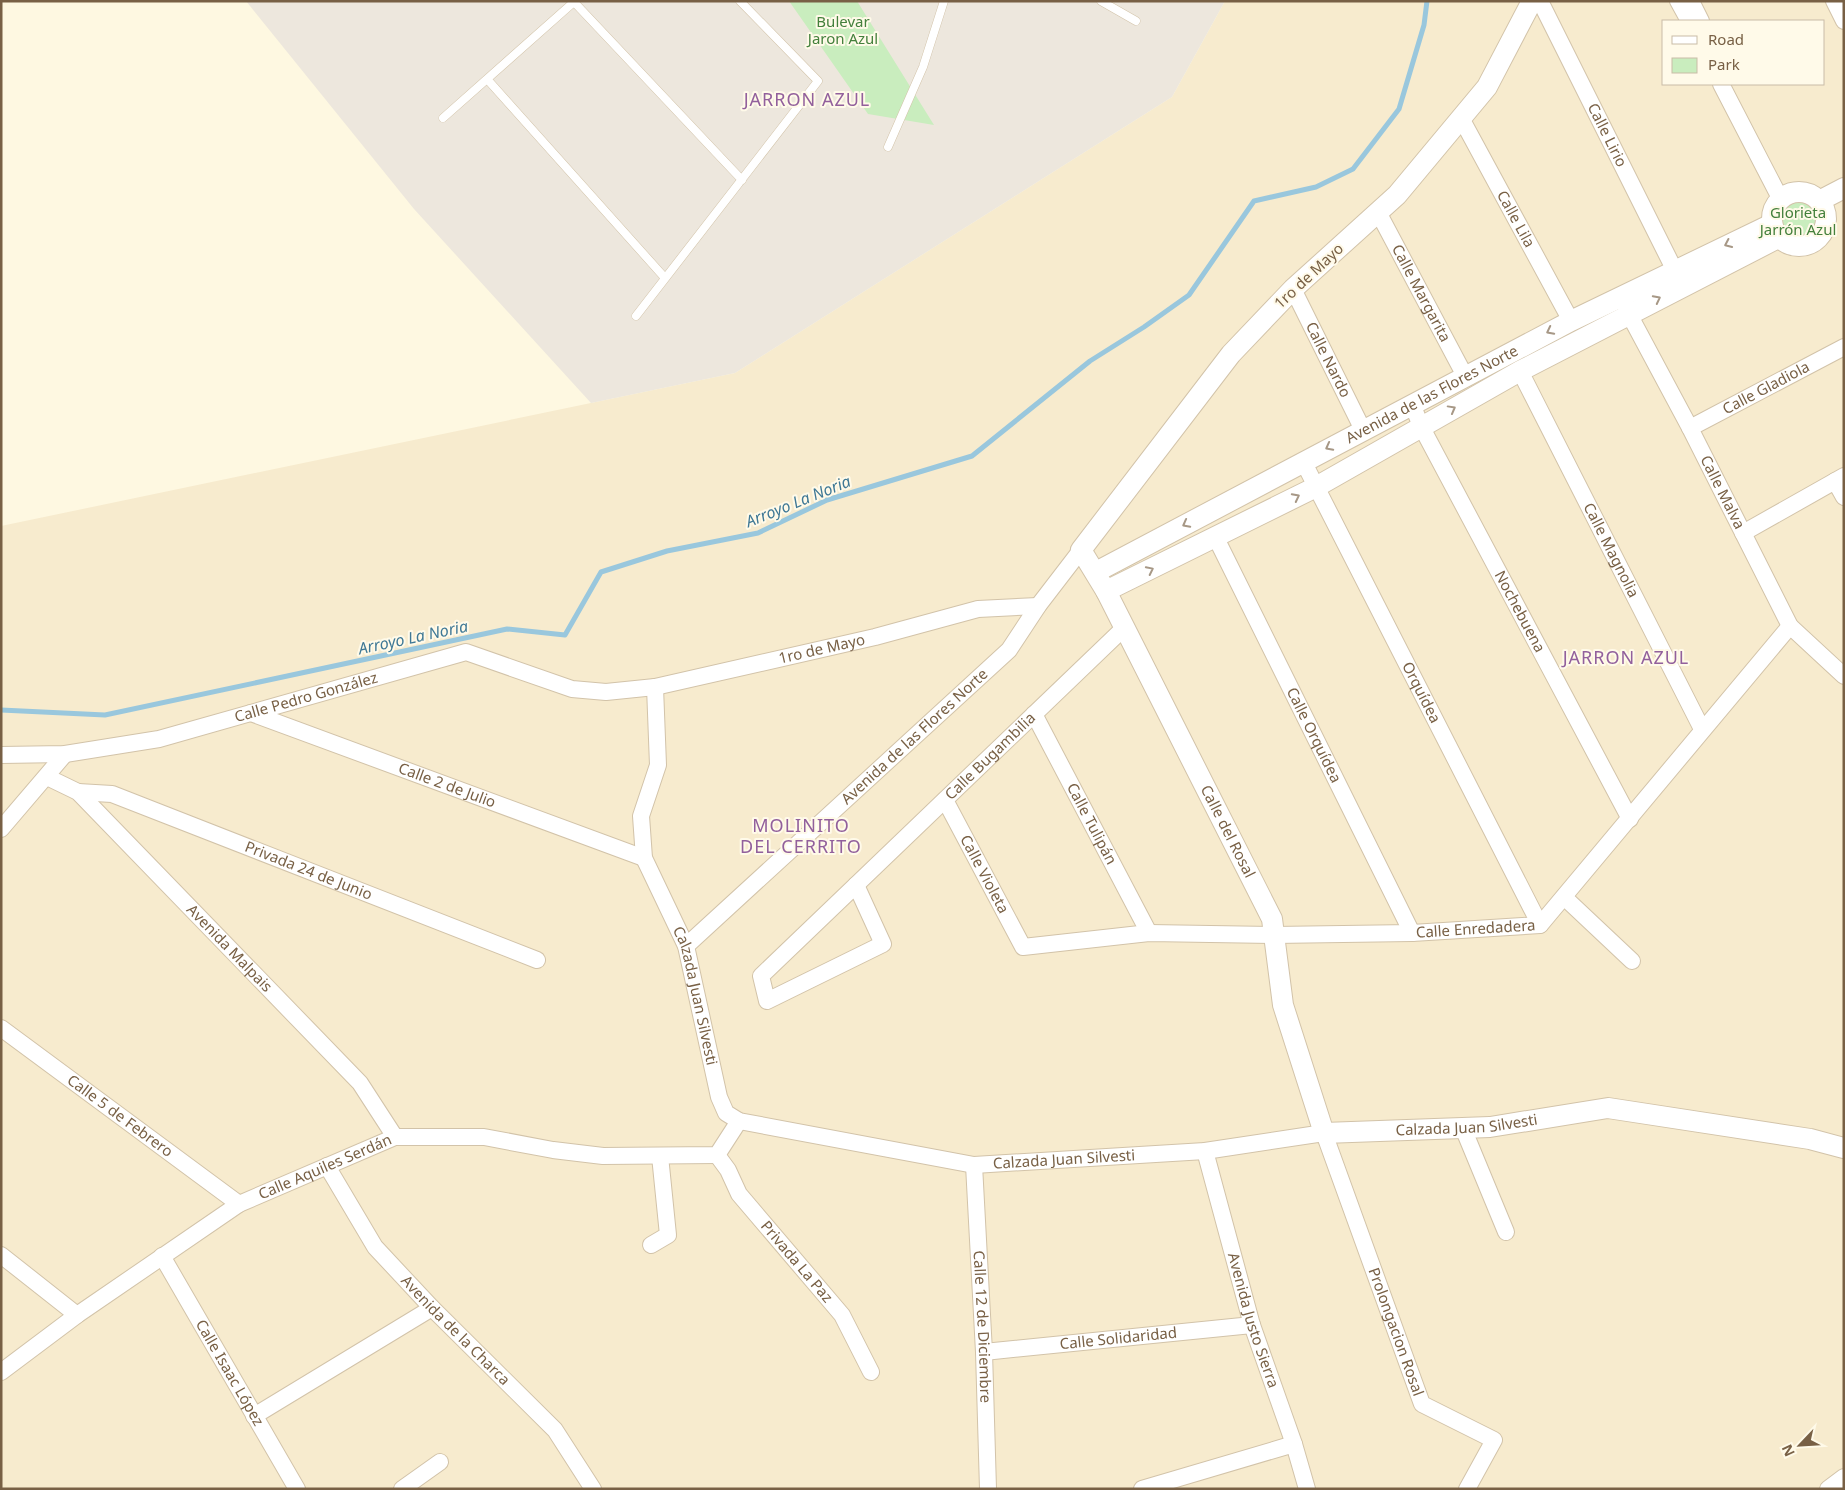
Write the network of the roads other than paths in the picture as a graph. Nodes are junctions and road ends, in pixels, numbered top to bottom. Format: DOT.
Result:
graph roads {
  1 [pos="740,1"];
  2 [pos="944,1"];
  3 [pos="1101,1"];
  4 [pos="1532,1"];
  5 [pos="1540,1"];
  6 [pos="1678,1"];
  7 [pos="1691,1"];
  8 [pos="1834,1"];
  9 [pos="574,2"];
  10 [pos="1688,20"];
  11 [pos="1700,20"];
  12 [pos="1136,21"];
  13 [pos="1844,21"];
  14 [pos="487,79"];
  15 [pos="1722,85"];
  16 [pos="1733,85"];
  17 [pos="443,118"];
  18 [pos="1461,118"];
  19 [pos="888,147"];
  20 [pos="742,180"];
  21 [pos="1844,188"];
  22 [pos="1784,196"];
  23 [pos="1844,199"];
  24 [pos="1822,205"];
  25 [pos="1378,212"];
  26 [pos="1775,231"];
  27 [pos="1674,269"];
  28 [pos="666,278"];
  29 [pos="1294,289"];
  30 [pos="1623,294"];
  31 [pos="1629,314"];
  32 [pos="636,316"];
  33 [pos="1571,321"];
  34 [pos="1844,347"];
  35 [pos="1520,371"];
  36 [pos="1465,376"];
  37 [pos="1412,404"];
  38 [pos="1421,426"];
  39 [pos="1690,428"];
  40 [pos="1363,430"];
  41 [pos="1303,461"];
  42 [pos="1840,479"];
  43 [pos="1316,487"];
  44 [pos="1844,497"];
  45 [pos="1743,532"];
  46 [pos="1216,538"];
  47 [pos="1080,550"];
  48 [pos="1096,572"];
  49 [pos="1106,591"];
  50 [pos="1038,606"];
  51 [pos="1790,626"];
  52 [pos="1125,627"];
  53 [pos="1844,676"];
  54 [pos="655,687"];
  55 [pos="606,692"];
  56 [pos="251,713"];
  57 [pos="1034,714"];
  58 [pos="1702,729"];
  59 [pos="65,754"];
  60 [pos="1,755"];
  61 [pos="47,777"];
  62 [pos="78,792"];
  63 [pos="945,800"];
  64 [pos="1630,819"];
  65 [pos="1,830"];
  66 [pos="644,858"];
  67 [pos="856,885"];
  68 [pos="1564,897"];
  69 [pos="1540,925"];
  70 [pos="1149,932"];
  71 [pos="1412,932"];
  72 [pos="1274,935"];
  73 [pos="686,946"];
  74 [pos="1023,948"];
  75 [pos="537,960"];
  76 [pos="1632,960"];
  77 [pos="1,1028"];
  78 [pos="739,1121"];
  79 [pos="1463,1128"];
  80 [pos="1324,1133"];
  81 [pos="395,1137"];
  82 [pos="1844,1148"];
  83 [pos="1205,1151"];
  84 [pos="717,1155"];
  85 [pos="660,1156"];
  86 [pos="974,1165"];
  87 [pos="327,1166"];
  88 [pos="239,1204"];
  89 [pos="1506,1232"];
  90 [pos="651,1245"];
  91 [pos="1,1255"];
  92 [pos="162,1256"];
  93 [pos="432,1308"];
  94 [pos="77,1315"];
  95 [pos="1252,1325"];
  96 [pos="984,1352"];
  97 [pos="1,1372"];
  98 [pos="871,1372"];
  99 [pos="254,1416"];
  100 [pos="1294,1444"];
  101 [pos="440,1462"];
  102 [pos="1844,1477"];
  103 [pos="297,1489"];
  104 [pos="402,1489"];
  105 [pos="592,1489"];
  106 [pos="988,1489"];
  107 [pos="1142,1489"];
  108 [pos="1307,1489"];
  109 [pos="1467,1489"];
  110 [pos="1828,1489"];
  1 -- 20 [label="lane"];
  2 -- 19 [label="lane"];
  3 -- 12 [label="lane"];
  4 -- 18 [label="street, 1ro de Mayo"];
  5 -- 27 [label="street, Calle Lirio"];
  6 -- 10 [label="street"];
  7 -- 11 [label="street"];
  8 -- 13 [label="street"];
  9 -- 14 [label="lane"];
  9 -- 20 [label="lane"];
  14 -- 17 [label="lane"];
  14 -- 28 [label="lane"];
  15 -- 22 [label="street"];
  16 -- 22 [label="street"];
  18 -- 25 [label="street, 1ro de Mayo"];
  18 -- 33 [label="street, Calle Lila"];
  20 -- 28 [label="lane"];
  21 -- 24 [label="street"];
  22 -- 24 [label="street"];
  22 -- 26 [label="street"];
  23 -- 24 [label="street"];
  24 -- 26 [label="street"];
  25 -- 29 [label="street, 1ro de Mayo"];
  25 -- 36 [label="street, Calle Margarita"];
  26 -- 27 [label="street, Avenida de las Flores Norte, one-way"];
  31 -- 26 [label="street, Avenida de las Flores Norte, one-way"];
  27 -- 30 [label="street, Avenida de las Flores Norte"];
  28 -- 32 [label="lane"];
  29 -- 40 [label="street, Calle Nardo"];
  29 -- 47 [label="street, 1ro de Mayo"];
  30 -- 31 [label="street, Calle Malva"];
  30 -- 33 [label="street, Avenida de las Flores Norte"];
  31 -- 35 [label="street, Avenida de las Flores Norte"];
  31 -- 39 [label="street, Calle Malva"];
  33 -- 36 [label="street, Avenida de las Flores Norte, one-way"];
  34 -- 39 [label="street, Calle Gladiola"];
  38 -- 35 [label="street, Avenida de las Flores Norte, one-way"];
  35 -- 58 [label="street, Calle Magnolia"];
  36 -- 37 [label="street, Avenida de las Flores Norte"];
  37 -- 38 [label="street, Nochebuena"];
  37 -- 40 [label="street, Avenida de las Flores Norte"];
  38 -- 43 [label="street, Avenida de las Flores Norte"];
  38 -- 64 [label="street, Nochebuena"];
  39 -- 45 [label="street, Calle Malva"];
  40 -- 41 [label="street, Avenida de las Flores Norte, one-way"];
  41 -- 43 [label="street, Orquídea"];
  41 -- 48 [label="street, Avenida de las Flores Norte, one-way"];
  42 -- 44 [label="street"];
  42 -- 45 [label="street"];
  46 -- 43 [label="street, Avenida de las Flores Norte, one-way"];
  43 -- 69 [label="street, Orquídea"];
  45 -- 51 [label="street, Calle Malva"];
  49 -- 46 [label="street, Avenida de las Flores Norte, one-way"];
  46 -- 71 [label="street, Calle Orquídea"];
  47 -- 48 [label="street, Calle del Rosal"];
  47 -- 50 [label="street, Avenida de las Flores Norte"];
  48 -- 49 [label="street, Calle del Rosal"];
  49 -- 52 [label="street, Calle del Rosal"];
  50 -- 54 [label="street, 1ro de Mayo"];
  50 -- 73 [label="street, Avenida de las Flores Norte"];
  51 -- 53 [label="street, Calle Malva"];
  51 -- 58 [label="street, Calle Enredadera"];
  52 -- 57 [label="street, Calle Bugambilia"];
  52 -- 72 [label="street, Calle del Rosal"];
  54 -- 55 [label="street, 1ro de Mayo"];
  54 -- 66 [label="street, Calzada Juan Silvesti"];
  55 -- 56 [label="street, Calle Pedro González"];
  56 -- 59 [label="street, Calle Pedro González"];
  56 -- 66 [label="street, Calle 2 de Julio"];
  57 -- 63 [label="street, Calle Bugambilia"];
  57 -- 70 [label="street, Calle Tulipán"];
  58 -- 64 [label="street, Calle Enredadera"];
  59 -- 60 [label="street, Calle Pedro González"];
  59 -- 61 [label="street"];
  61 -- 62 [label="street, Avenida Malpais"];
  61 -- 65 [label="street"];
  62 -- 75 [label="street, Privada 24 de Junio"];
  62 -- 81 [label="street, Avenida Malpais"];
  63 -- 67 [label="street, Calle Bugambilia"];
  63 -- 74 [label="street, Calle Violeta"];
  64 -- 68 [label="street, Calle Enredadera"];
  66 -- 73 [label="street, Calzada Juan Silvesti"];
  67 -- 67 [label="street, Calle Bugambilia"];
  68 -- 69 [label="street, Calle Enredadera"];
  68 -- 76 [label="street"];
  69 -- 71 [label="street, Calle Enredadera"];
  70 -- 72 [label="street, Calle Enredadera"];
  70 -- 74 [label="street, Calle Enredadera"];
  71 -- 72 [label="street, Calle Enredadera"];
  72 -- 80 [label="street, Calle del Rosal"];
  73 -- 78 [label="street, Calzada Juan Silvesti"];
  77 -- 88 [label="street, Calle 5 de Febrero"];
  78 -- 84 [label="street"];
  78 -- 86 [label="street, Calzada Juan Silvesti"];
  79 -- 80 [label="street, Calzada Juan Silvesti"];
  79 -- 82 [label="street, Calzada Juan Silvesti"];
  79 -- 89 [label="street"];
  80 -- 83 [label="street, Calzada Juan Silvesti"];
  80 -- 109 [label="street, Prolongacion Rosal"];
  81 -- 85 [label="street, Calle Aquiles Serdán"];
  81 -- 87 [label="street, Calle Aquiles Serdán"];
  83 -- 86 [label="street, Calzada Juan Silvesti"];
  83 -- 95 [label="street, Avenida Justo Sierra"];
  84 -- 85 [label="street, Calle Aquiles Serdán"];
  84 -- 98 [label="street, Privada La Paz"];
  85 -- 90 [label="street"];
  86 -- 96 [label="street, Calle 12 de Diciembre"];
  87 -- 88 [label="street, Calle Aquiles Serdán"];
  87 -- 93 [label="street, Avenida de la Charca"];
  88 -- 92 [label="street, Calle Aquiles Serdán"];
  91 -- 94 [label="street"];
  92 -- 94 [label="street, Calle Aquiles Serdán"];
  92 -- 99 [label="street, Calle Isaac López"];
  93 -- 99 [label="street"];
  93 -- 105 [label="street, Avenida de la Charca"];
  94 -- 97 [label="street, Calle Aquiles Serdán"];
  95 -- 96 [label="street, Calle Solidaridad"];
  95 -- 100 [label="street, Avenida Justo Sierra"];
  96 -- 106 [label="street, Calle 12 de Diciembre"];
  99 -- 103 [label="street, Calle Isaac López"];
  100 -- 107 [label="street"];
  100 -- 108 [label="street, Avenida Justo Sierra"];
  101 -- 104 [label="street"];
  102 -- 110 [label="street"];
}
